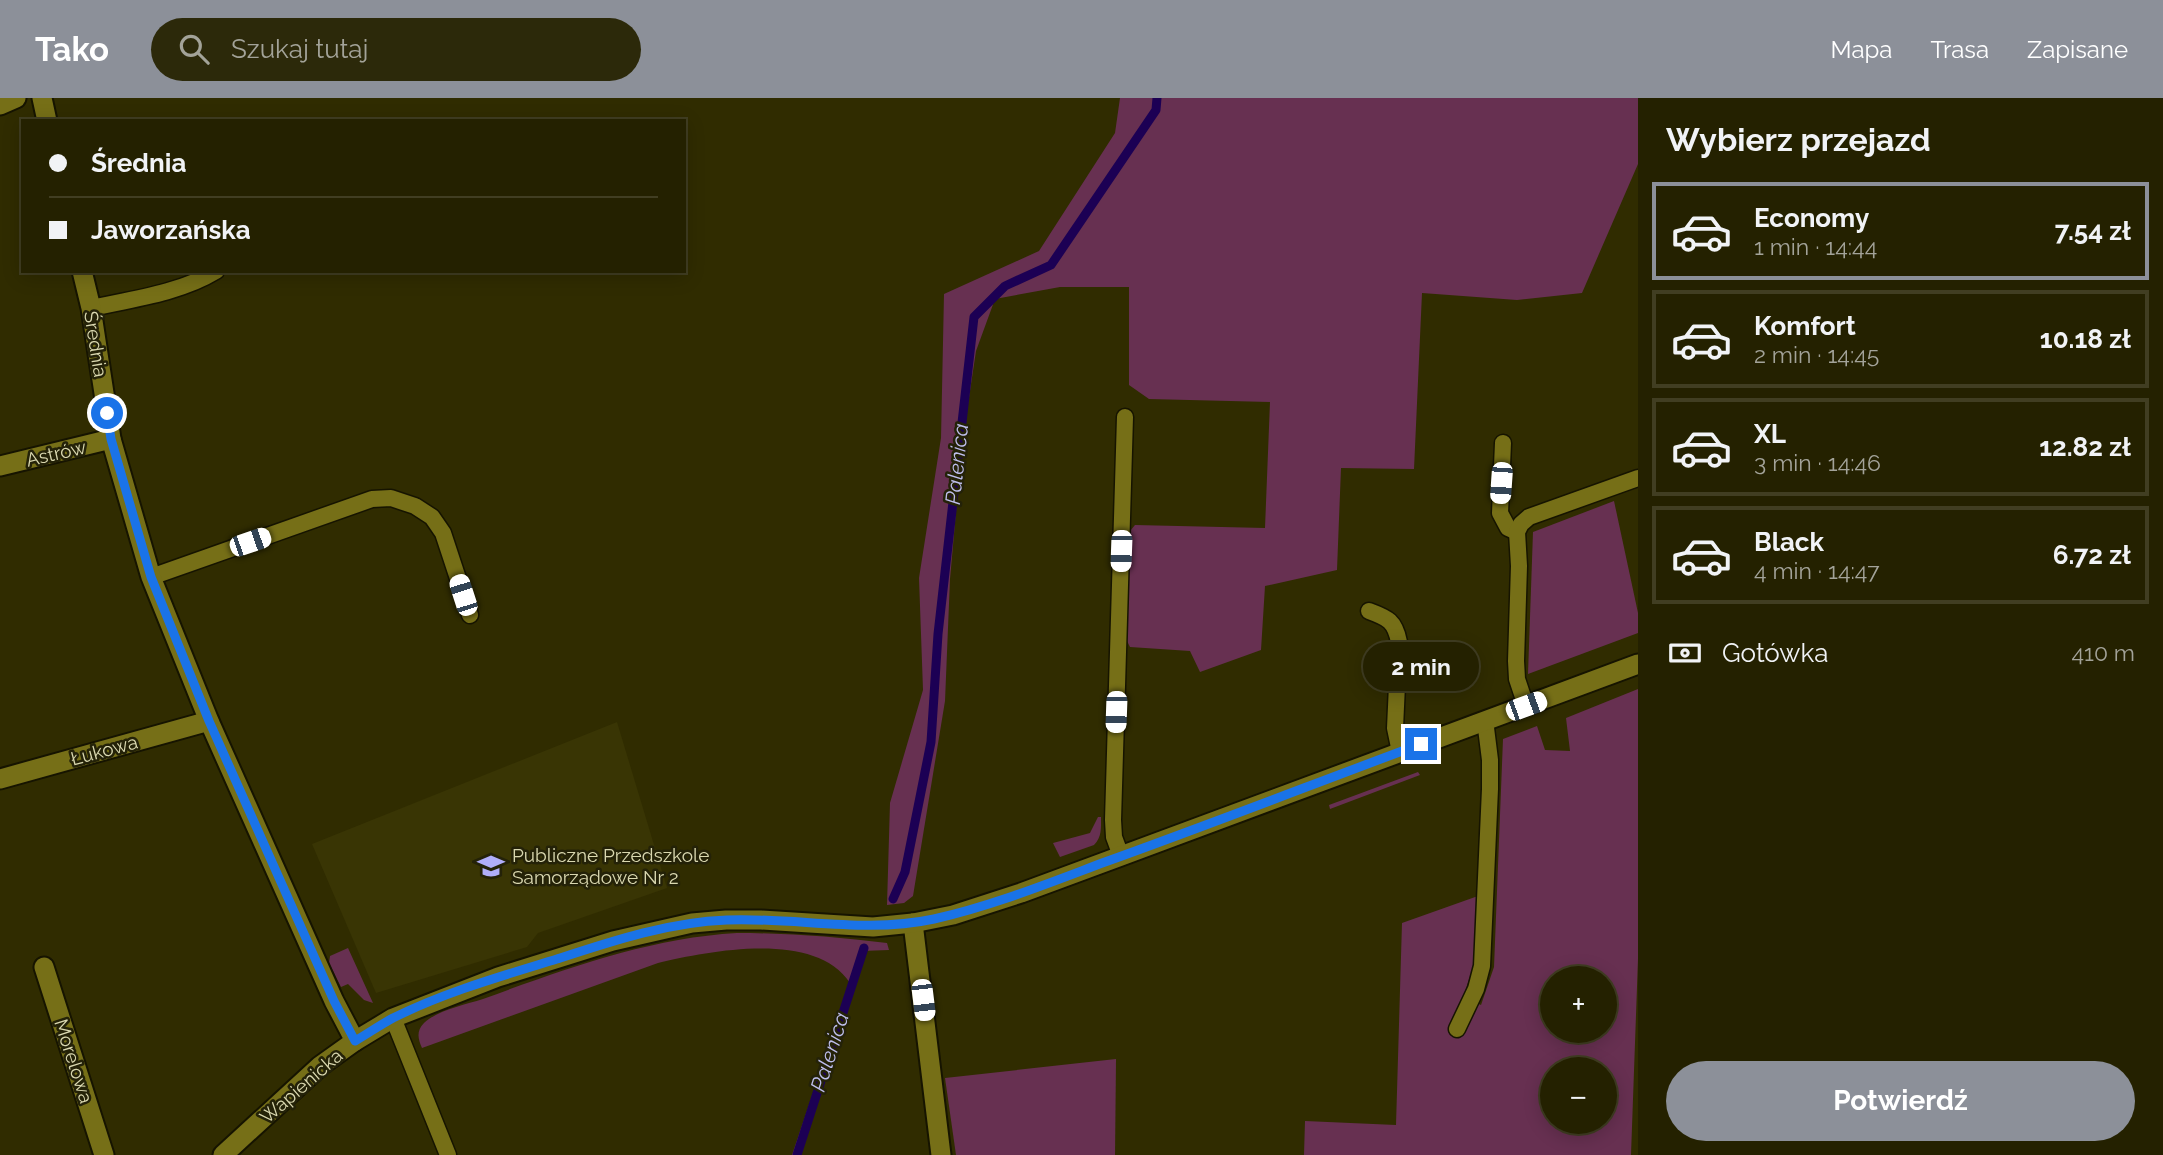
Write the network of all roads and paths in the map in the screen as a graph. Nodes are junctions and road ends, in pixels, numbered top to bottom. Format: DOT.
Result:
graph roads {
  1 [pos="16,98"];
  2 [pos="42,98"];
  3 [pos="0,105"];
  4 [pos="47,119"];
  5 [pos="82,273"];
  6 [pos="213,273"];
  7 [pos="91,308"];
  8 [pos="1125,417"];
  9 [pos="111,439"];
  10 [pos="1503,443"];
  11 [pos="0,466"];
  12 [pos="1638,478"];
  13 [pos="1517,532"];
  14 [pos="151,577"];
  15 [pos="1369,611"];
  16 [pos="470,615"];
  17 [pos="1638,664"];
  18 [pos="1526,706"];
  19 [pos="1485,720"];
  20 [pos="209,721"];
  21 [pos="1400,752"];
  22 [pos="0,779"];
  23 [pos="1121,856"];
  24 [pos="914,923"];
  25 [pos="44,967"];
  26 [pos="393,1018"];
  27 [pos="1457,1029"];
  28 [pos="355,1041"];
  29 [pos="104,1155"];
  30 [pos="223,1155"];
  31 [pos="448,1155"];
  32 [pos="941,1155"];
  1 -- 3 [label="street"];
  2 -- 4 [label="street"];
  5 -- 7 [label="street, Średnia"];
  6 -- 7 [label="lane"];
  7 -- 9 [label="street, Średnia"];
  8 -- 23 [label="lane"];
  9 -- 11 [label="street, Astrów"];
  9 -- 14 [label="street, Średnia"];
  10 -- 13 [label="lane"];
  12 -- 13 [label="lane"];
  13 -- 18 [label="lane"];
  14 -- 16 [label="lane"];
  14 -- 20 [label="street, Średnia"];
  15 -- 21 [label="lane"];
  17 -- 18 [label="street, Wapienicka"];
  18 -- 19 [label="street, Wapienicka"];
  19 -- 21 [label="street, Wapienicka"];
  19 -- 27 [label="lane"];
  20 -- 22 [label="street, Łukowa"];
  20 -- 28 [label="street, Średnia"];
  21 -- 23 [label="street, Wapienicka"];
  23 -- 24 [label="street, Wapienicka"];
  24 -- 26 [label="street, Wapienicka"];
  24 -- 32 [label="street"];
  25 -- 29 [label="street, Morelowa"];
  26 -- 28 [label="street, Wapienicka"];
  26 -- 31 [label="lane"];
  28 -- 30 [label="street, Wapienicka"];
}
